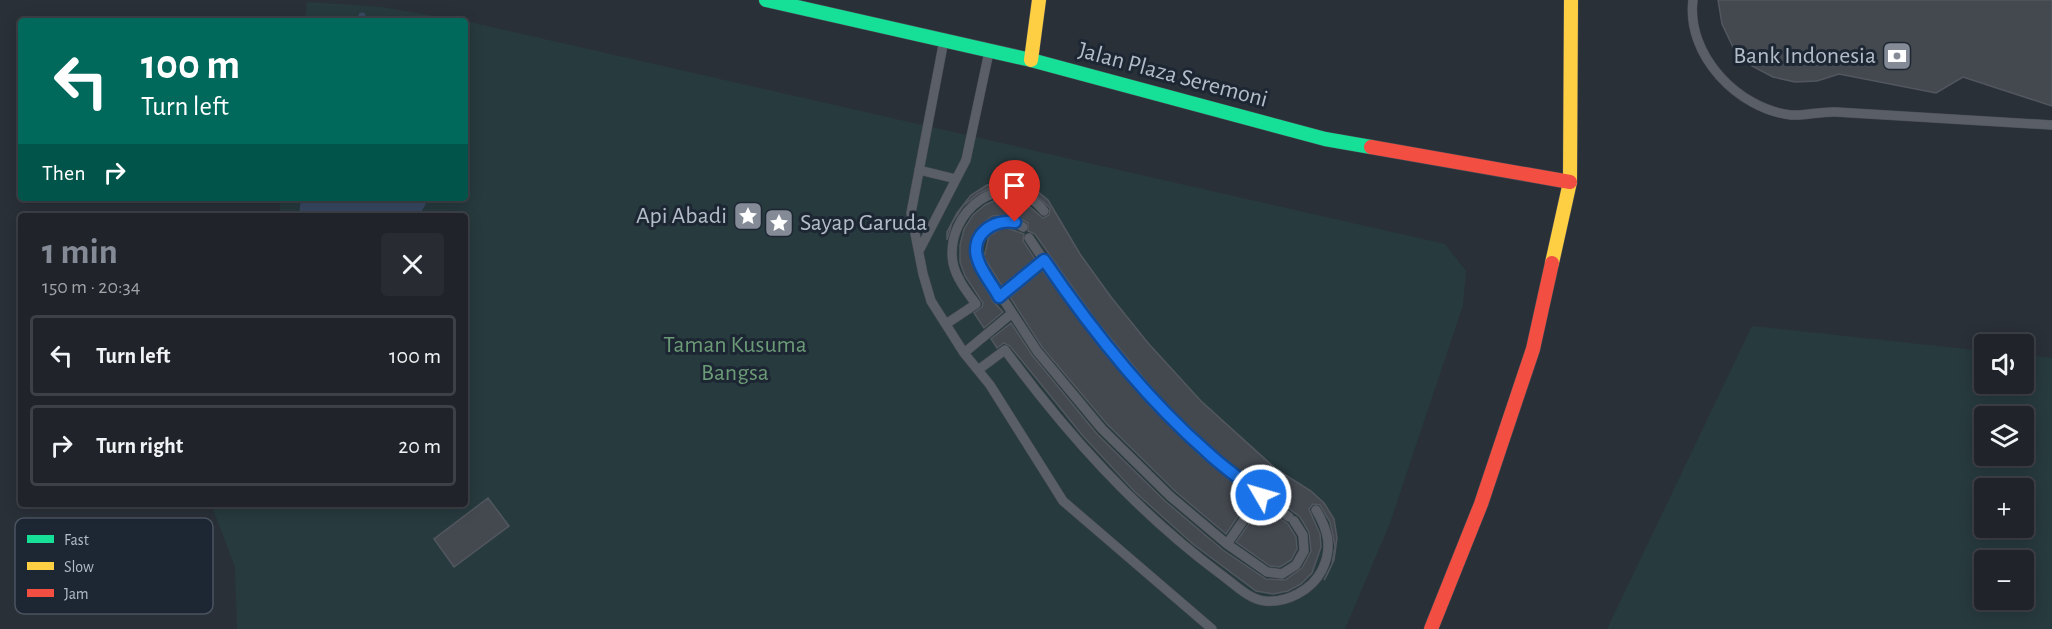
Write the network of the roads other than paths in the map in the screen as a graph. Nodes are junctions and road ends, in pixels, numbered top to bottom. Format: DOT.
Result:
graph roads {
  1 [pos="766,0"];
  2 [pos="1039,0"];
  3 [pos="1571,0"];
  4 [pos="1693,0"];
  5 [pos="944,40"];
  6 [pos="989,51"];
  7 [pos="1031,60"];
  8 [pos="2052,125"];
  9 [pos="919,170"];
  10 [pos="956,178"];
  11 [pos="1570,182"];
  12 [pos="1044,211"];
  13 [pos="1023,227"];
  14 [pos="1029,238"];
  15 [pos="920,249"];
  16 [pos="1044,260"];
  17 [pos="999,297"];
  18 [pos="1011,314"];
  19 [pos="946,324"];
  20 [pos="964,352"];
  21 [pos="978,370"];
  22 [pos="1261,495"];
  23 [pos="1316,510"];
  24 [pos="1227,544"];
  25 [pos="1212,629"];
  26 [pos="1431,629"];
  1 -- 5 [label="street, Jalan Plaza Seremoni"];
  2 -- 7 [label="street"];
  3 -- 11 [label="street"];
  4 -- 8 [label="lane"];
  5 -- 6 [label="street, Jalan Plaza Seremoni"];
  5 -- 9 [label="lane"];
  6 -- 7 [label="street, Jalan Plaza Seremoni"];
  6 -- 10 [label="lane"];
  7 -- 11 [label="street, Jalan Plaza Seremoni"];
  9 -- 10 [label="lane"];
  9 -- 15 [label="lane"];
  10 -- 15 [label="lane"];
  11 -- 26 [label="street"];
  12 -- 19 [label="lane"];
  13 -- 17 [label="lane"];
  14 -- 16 [label="lane"];
  15 -- 19 [label="lane"];
  16 -- 17 [label="lane"];
  16 -- 22 [label="lane"];
  17 -- 18 [label="lane"];
  18 -- 20 [label="lane"];
  18 -- 24 [label="lane"];
  19 -- 20 [label="lane"];
  20 -- 21 [label="lane"];
  21 -- 23 [label="lane"];
  21 -- 25 [label="lane"];
  22 -- 24 [label="lane"];
  22 -- 24 [label="lane"];
}
